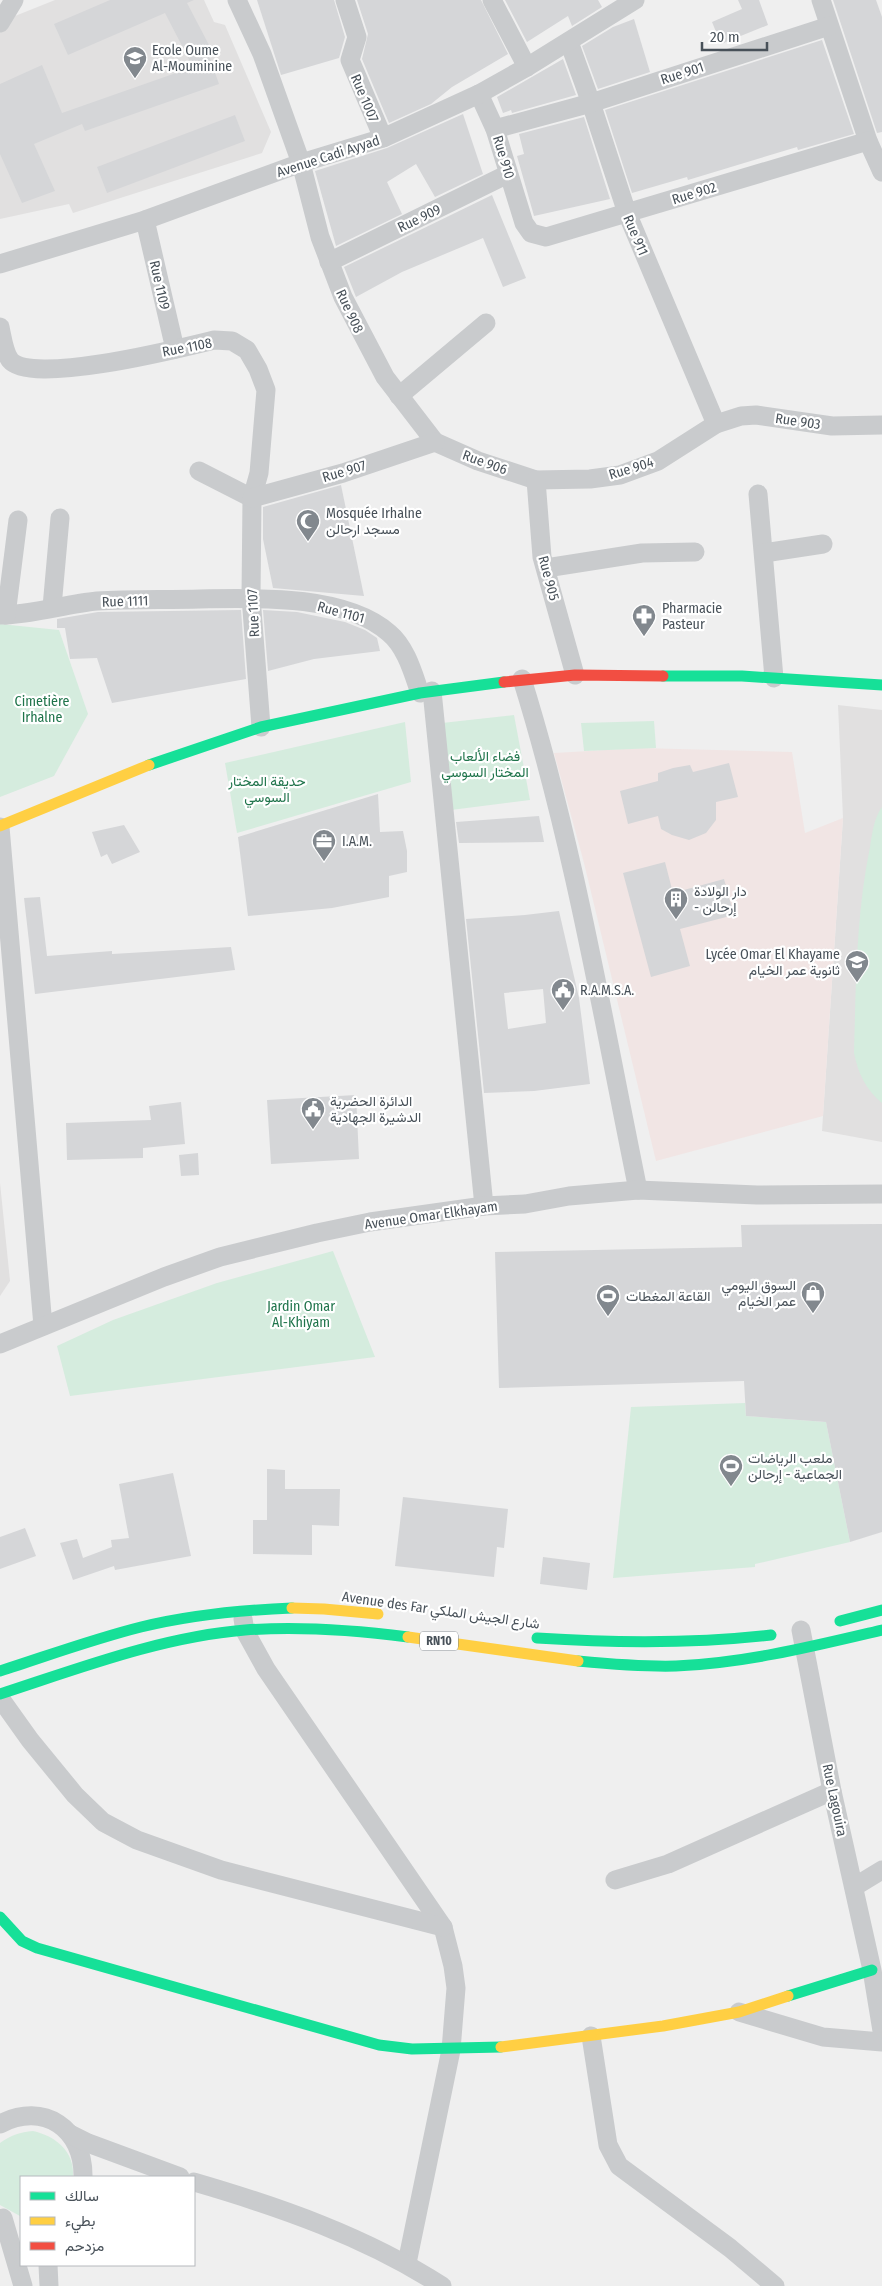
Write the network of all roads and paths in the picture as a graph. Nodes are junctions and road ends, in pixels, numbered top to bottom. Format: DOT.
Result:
graph roads {
  1 [pos="14,0"];
  2 [pos="237,0"];
  3 [pos="344,0"];
  4 [pos="492,0"];
  5 [pos="634,0"];
  6 [pos="822,0"];
  7 [pos="612,6"];
  8 [pos="0,23"];
  9 [pos="830,26"];
  10 [pos="568,42"];
  11 [pos="527,67"];
  12 [pos="479,94"];
  13 [pos="591,103"];
  14 [pos="495,129"];
  15 [pos="383,138"];
  16 [pos="868,141"];
  17 [pos="301,162"];
  18 [pos="882,172"];
  19 [pos="508,174"];
  20 [pos="627,213"];
  21 [pos="145,220"];
  22 [pos="524,223"];
  23 [pos="329,262"];
  24 [pos="0,264"];
  25 [pos="486,323"];
  26 [pos="0,327"];
  27 [pos="175,349"];
  28 [pos="399,396"];
  29 [pos="716,424"];
  30 [pos="882,425"];
  31 [pos="435,442"];
  32 [pos="199,472"];
  33 [pos="536,480"];
  34 [pos="758,494"];
  35 [pos="252,498"];
  36 [pos="60,518"];
  37 [pos="18,520"];
  38 [pos="823,544"];
  39 [pos="695,552"];
  40 [pos="764,553"];
  41 [pos="546,568"];
  42 [pos="251,597"];
  43 [pos="52,607"];
  44 [pos="3,615"];
  45 [pos="575,674"];
  46 [pos="774,678"];
  47 [pos="522,679"];
  48 [pos="882,685"];
  49 [pos="426,692"];
  50 [pos="261,726"];
  51 [pos="0,826"];
  52 [pos="638,1190"];
  53 [pos="882,1194"];
  54 [pos="484,1206"];
  55 [pos="43,1326"];
  56 [pos="0,1344"];
  57 [pos="242,1610"];
  58 [pos="882,1610"];
  59 [pos="389,1616"];
  60 [pos="828,1624"];
  61 [pos="882,1630"];
  62 [pos="245,1631"];
  63 [pos="798,1634"];
  64 [pos="520,1636"];
  65 [pos="0,1671"];
  66 [pos="0,1694"];
  67 [pos="0,1698"];
  68 [pos="832,1790"];
  69 [pos="882,1870"];
  70 [pos="615,1880"];
  71 [pos="854,1887"];
  72 [pos="0,1917"];
  73 [pos="443,1927"];
  74 [pos="872,1970"];
  75 [pos="879,1990"];
  76 [pos="739,2012"];
  77 [pos="882,2031"];
  78 [pos="592,2036"];
  79 [pos="882,2042"];
  80 [pos="451,2050"];
  81 [pos="0,2124"];
  82 [pos="70,2134"];
  83 [pos="83,2176"];
  84 [pos="177,2176"];
  85 [pos="195,2182"];
  86 [pos="2,2217"];
  87 [pos="20,2224"];
  88 [pos="407,2263"];
  89 [pos="48,2266"];
  90 [pos="16,2281"];
  91 [pos="49,2286"];
  92 [pos="442,2286"];
  93 [pos="775,2286"];
  1 -- 8 [label="street"];
  2 -- 17 [label="street, Rue 908"];
  3 -- 15 [label="street, Rue 1007"];
  4 -- 11 [label="street"];
  5 -- 7 [label="street, Avenue Cadi Ayyad"];
  6 -- 9 [label="street"];
  7 -- 10 [label="street, Avenue Cadi Ayyad"];
  9 -- 13 [label="street, Rue 901"];
  9 -- 16 [label="street"];
  10 -- 11 [label="street, Avenue Cadi Ayyad"];
  10 -- 13 [label="street, Rue 911"];
  11 -- 12 [label="street, Avenue Cadi Ayyad"];
  12 -- 14 [label="street, Rue 910"];
  12 -- 15 [label="street, Avenue Cadi Ayyad"];
  13 -- 14 [label="street, Rue 901"];
  13 -- 20 [label="street, Rue 911"];
  14 -- 19 [label="street, Rue 910"];
  15 -- 17 [label="street, Avenue Cadi Ayyad"];
  16 -- 18 [label="street"];
  16 -- 20 [label="street, Rue 902"];
  17 -- 21 [label="street, Avenue Cadi Ayyad"];
  17 -- 23 [label="street, Rue 908"];
  19 -- 22 [label="street, Rue 910"];
  19 -- 23 [label="street, Rue 909"];
  20 -- 22 [label="street, Rue 902"];
  20 -- 29 [label="street, Rue 911"];
  21 -- 24 [label="street, Avenue Cadi Ayyad"];
  21 -- 27 [label="street, Rue 1109"];
  23 -- 28 [label="street, Rue 908"];
  25 -- 28 [label="street"];
  26 -- 27 [label="street, Rue 1108"];
  27 -- 35 [label="street, Rue 1108"];
  28 -- 31 [label="street, Rue 908"];
  29 -- 30 [label="street, Rue 903"];
  29 -- 33 [label="street, Rue 904"];
  31 -- 33 [label="street, Rue 906"];
  31 -- 35 [label="street, Rue 907"];
  32 -- 35 [label="street"];
  33 -- 41 [label="street, Rue 905"];
  34 -- 40 [label="street"];
  35 -- 42 [label="street, Rue 1107"];
  36 -- 43 [label="street"];
  37 -- 44 [label="street"];
  38 -- 40 [label="street"];
  39 -- 41 [label="street"];
  40 -- 46 [label="street"];
  41 -- 45 [label="street, Rue 905"];
  42 -- 43 [label="street, Rue 1111"];
  42 -- 49 [label="street, Rue 1101"];
  42 -- 50 [label="street, Rue 1107"];
  43 -- 44 [label="street, Rue 1111"];
  45 -- 46 [label="street"];
  45 -- 47 [label="street"];
  46 -- 48 [label="street"];
  47 -- 49 [label="street"];
  47 -- 52 [label="street"];
  49 -- 50 [label="street"];
  49 -- 54 [label="street, Rue 1101"];
  50 -- 51 [label="street"];
  51 -- 55 [label="street"];
  52 -- 53 [label="street, Avenue Omar Elkhayam"];
  52 -- 54 [label="street, Avenue Omar Elkhayam"];
  54 -- 55 [label="street, Avenue Omar Elkhayam"];
  55 -- 56 [label="street, Avenue Omar Elkhayam"];
  57 -- 59 [label="street, Avenue des Far شارع الجيش الملكي"];
  57 -- 62 [label="street"];
  57 -- 65 [label="street, Avenue des Far شارع الجيش الملكي"];
  58 -- 60 [label="street"];
  61 -- 63 [label="street, Avenue des Far شارع الجيش الملكي / RN10"];
  62 -- 63 [label="street, Avenue des Far شارع الجيش الملكي / RN10"];
  62 -- 66 [label="street, Avenue des Far شارع الجيش الملكي / RN10"];
  62 -- 73 [label="street"];
  63 -- 64 [label="street, Avenue des Far شارع الجيش الملكي / RN10"];
  63 -- 68 [label="street, Rue Lagouira"];
  67 -- 73 [label="street"];
  68 -- 70 [label="street"];
  68 -- 71 [label="street, Rue Lagouira"];
  69 -- 71 [label="street"];
  71 -- 74 [label="street, Rue Lagouira"];
  72 -- 80 [label="street"];
  73 -- 80 [label="street"];
  74 -- 75 [label="street, Rue Lagouira"];
  74 -- 76 [label="street"];
  75 -- 77 [label="street, Rue Lagouira"];
  76 -- 78 [label="street"];
  76 -- 79 [label="street"];
  78 -- 80 [label="street"];
  78 -- 93 [label="street"];
  80 -- 88 [label="street"];
  81 -- 82 [label="street"];
  82 -- 83 [label="street"];
  82 -- 84 [label="street"];
  85 -- 88 [label="street"];
  86 -- 87 [label="street"];
  86 -- 90 [label="street"];
  88 -- 92 [label="street"];
  89 -- 91 [label="street"];
}
